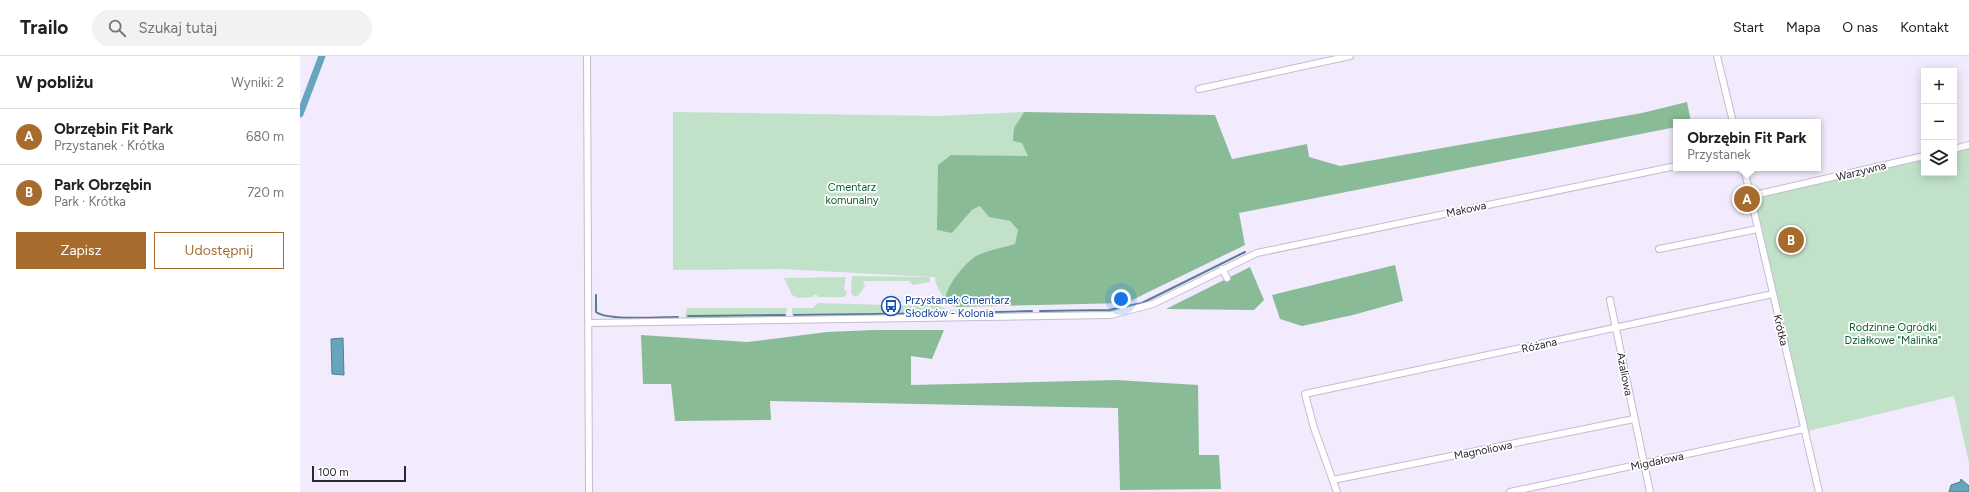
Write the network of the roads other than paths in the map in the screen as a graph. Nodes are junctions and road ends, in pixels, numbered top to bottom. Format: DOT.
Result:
graph roads {
  1 [pos="587,56"];
  2 [pos="1350,56"];
  3 [pos="1717,56"];
  4 [pos="1199,89"];
  5 [pos="1732,119"];
  6 [pos="1969,145"];
  7 [pos="1957,148"];
  8 [pos="1921,157"];
  9 [pos="1673,167"];
  10 [pos="1745,171"];
  11 [pos="1750,196"];
  12 [pos="1758,230"];
  13 [pos="1659,248"];
  14 [pos="1222,269"];
  15 [pos="1227,278"];
  16 [pos="1773,294"];
  17 [pos="1610,300"];
  18 [pos="1036,308"];
  19 [pos="1036,316"];
  20 [pos="588,323"];
  21 [pos="1616,328"];
  22 [pos="1634,419"];
  23 [pos="1804,429"];
  24 [pos="1644,464"];
  25 [pos="1333,480"];
  26 [pos="589,492"];
  27 [pos="1336,492"];
  28 [pos="1510,492"];
  29 [pos="1650,492"];
  30 [pos="1819,492"];
  1 -- 20 [label="street"];
  2 -- 4 [label="street"];
  3 -- 5 [label="street"];
  6 -- 7 [label="street"];
  8 -- 11 [label="street, Warzywna"];
  9 -- 14 [label="street, Makowa"];
  10 -- 11 [label="street, Krótka"];
  11 -- 12 [label="street, Krótka"];
  12 -- 13 [label="street"];
  12 -- 16 [label="street, Krótka"];
  14 -- 15 [label="street"];
  14 -- 19 [label="street, Makowa"];
  16 -- 21 [label="street, Różana"];
  16 -- 23 [label="street, Krótka"];
  17 -- 21 [label="street, Azaliowa"];
  18 -- 19 [label="street"];
  19 -- 20 [label="street, Makowa"];
  20 -- 26 [label="street"];
  21 -- 22 [label="street, Azaliowa"];
  21 -- 25 [label="street, Różana"];
  22 -- 24 [label="street, Azaliowa"];
  22 -- 25 [label="street, Magnoliowa"];
  23 -- 24 [label="street, Migdałowa"];
  23 -- 30 [label="street, Krótka"];
  24 -- 28 [label="street, Migdałowa"];
  24 -- 29 [label="street, Azaliowa"];
  25 -- 27 [label="street"];
}
